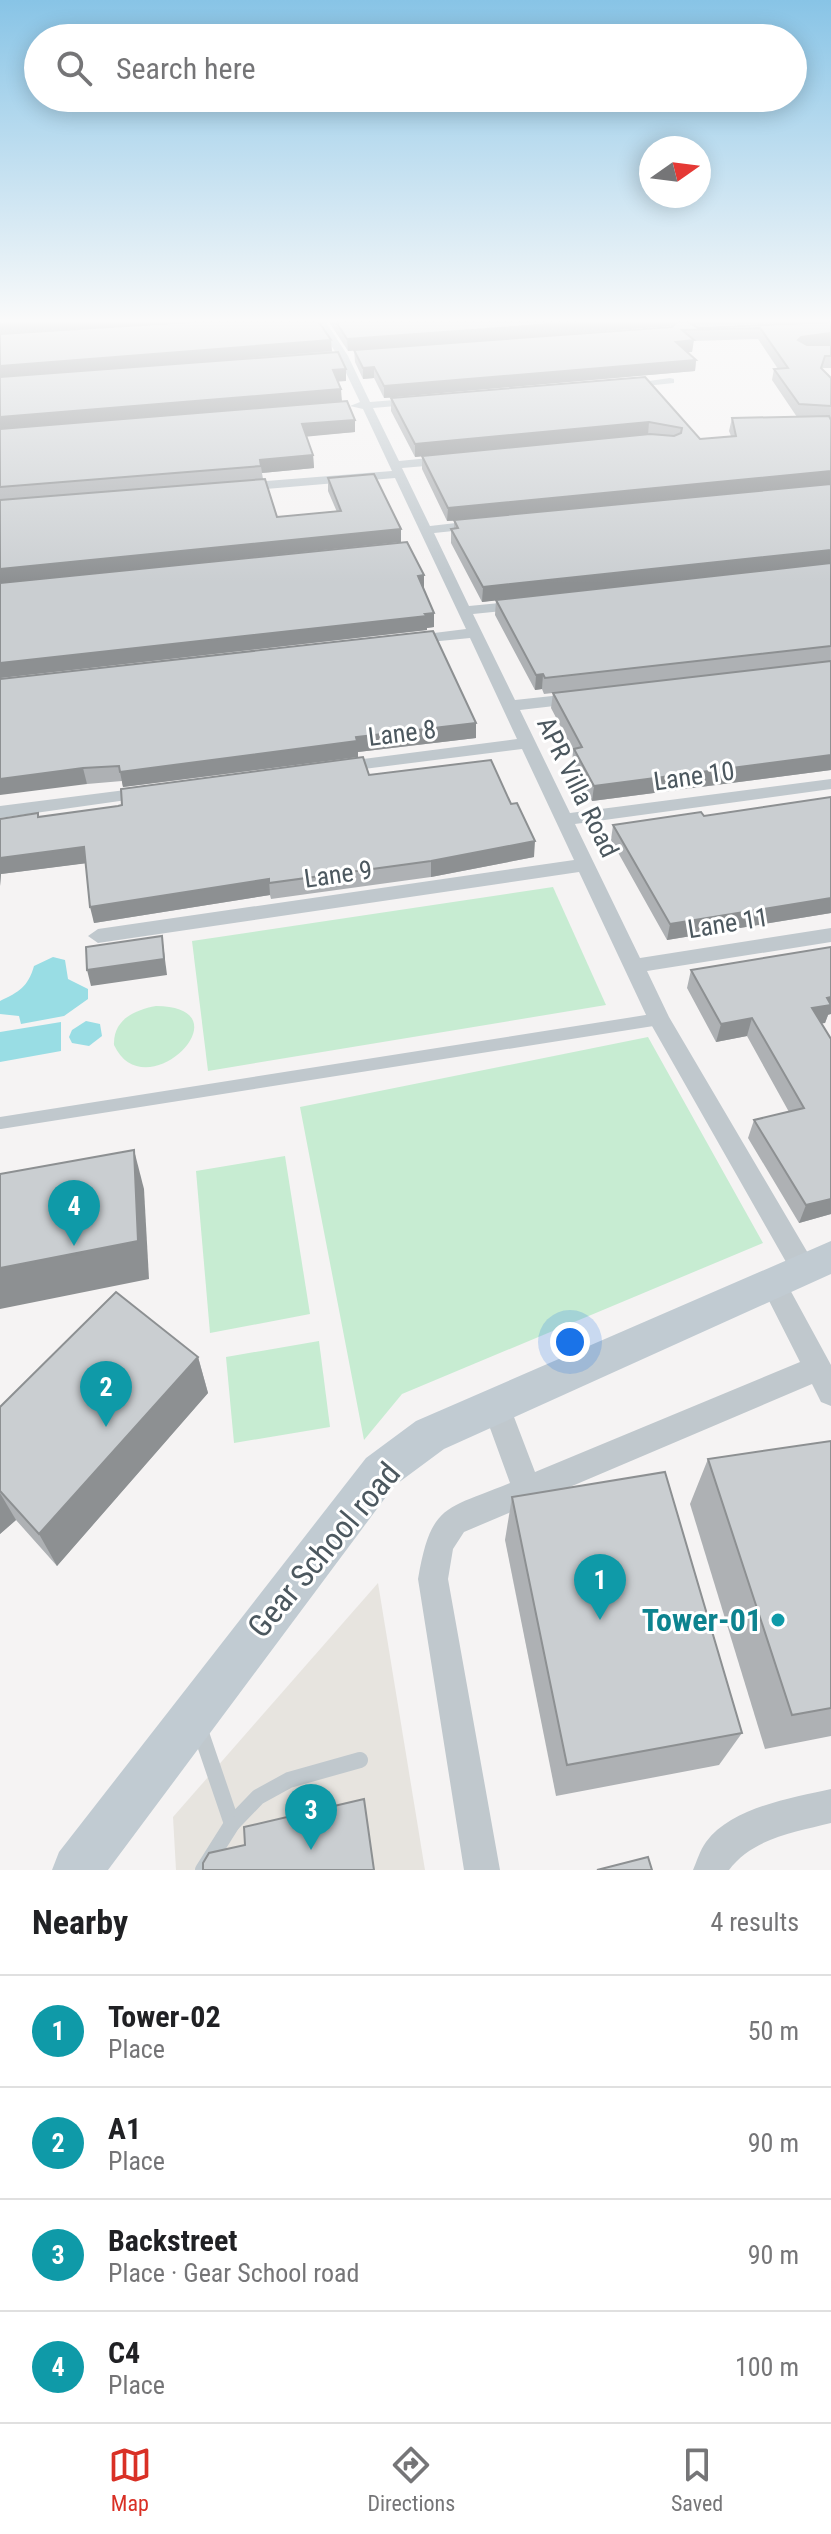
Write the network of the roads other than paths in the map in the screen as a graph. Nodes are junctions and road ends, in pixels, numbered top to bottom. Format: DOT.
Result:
graph roads {
  1 [pos="359,409"];
  2 [pos="457,459"];
  3 [pos="396,469"];
  4 [pos="222,489"];
  5 [pos="504,522"];
  6 [pos="426,530"];
  7 [pos="434,546"];
  8 [pos="413,548"];
  9 [pos="541,602"];
  10 [pos="464,611"];
  11 [pos="474,633"];
  12 [pos="391,642"];
  13 [pos="600,695"];
  14 [pos="508,706"];
  15 [pos="526,743"];
  16 [pos="315,771"];
  17 [pos="831,784"];
  18 [pos="173,789"];
  19 [pos="0,812"];
  20 [pos="563,820"];
  21 [pos="585,865"];
  22 [pos="831,935"];
  23 [pos="98,936"];
  24 [pos="633,966"];
  25 [pos="659,1019"];
  26 [pos="0,1123"];
  27 [pos="802,1270"];
  28 [pos="825,1381"];
  29 [pos="496,1406"];
  30 [pos="527,1490"];
  31 [pos="193,1713"];
  32 [pos="360,1760"];
  33 [pos="831,1806"];
  34 [pos="232,1824"];
  35 [pos="77,1870"];
  36 [pos="203,1870"];
  37 [pos="482,1870"];
  38 [pos="711,1870"];
  1 -- 3 [label="street, APR Villa Road"];
  2 -- 3 [label="street"];
  3 -- 4 [label="street"];
  3 -- 6 [label="street, APR Villa Road"];
  5 -- 6 [label="street"];
  6 -- 7 [label="street, APR Villa Road"];
  7 -- 8 [label="street"];
  7 -- 10 [label="street, APR Villa Road"];
  9 -- 10 [label="street"];
  10 -- 11 [label="street, APR Villa Road"];
  11 -- 12 [label="street"];
  11 -- 14 [label="street, APR Villa Road"];
  13 -- 14 [label="street"];
  14 -- 15 [label="street, APR Villa Road"];
  15 -- 16 [label="street, Lane 8"];
  15 -- 20 [label="street, APR Villa Road"];
  17 -- 20 [label="street, Lane 10"];
  18 -- 19 [label="street"];
  20 -- 21 [label="street, APR Villa Road"];
  21 -- 23 [label="street, Lane 9"];
  21 -- 24 [label="street, APR Villa Road"];
  22 -- 24 [label="street, Lane 11"];
  24 -- 25 [label="street, APR Villa Road"];
  25 -- 26 [label="lane"];
  25 -- 27 [label="street, APR Villa Road"];
  27 -- 28 [label="street, APR Villa Road"];
  27 -- 29 [label="main road, Gear School road"];
  28 -- 30 [label="street"];
  29 -- 30 [label="street"];
  29 -- 31 [label="main road, Gear School road"];
  30 -- 37 [label="street"];
  31 -- 34 [label="lane"];
  31 -- 35 [label="main road, Gear School road"];
  32 -- 34 [label="lane"];
  33 -- 38 [label="street"];
  34 -- 36 [label="lane"];
}
